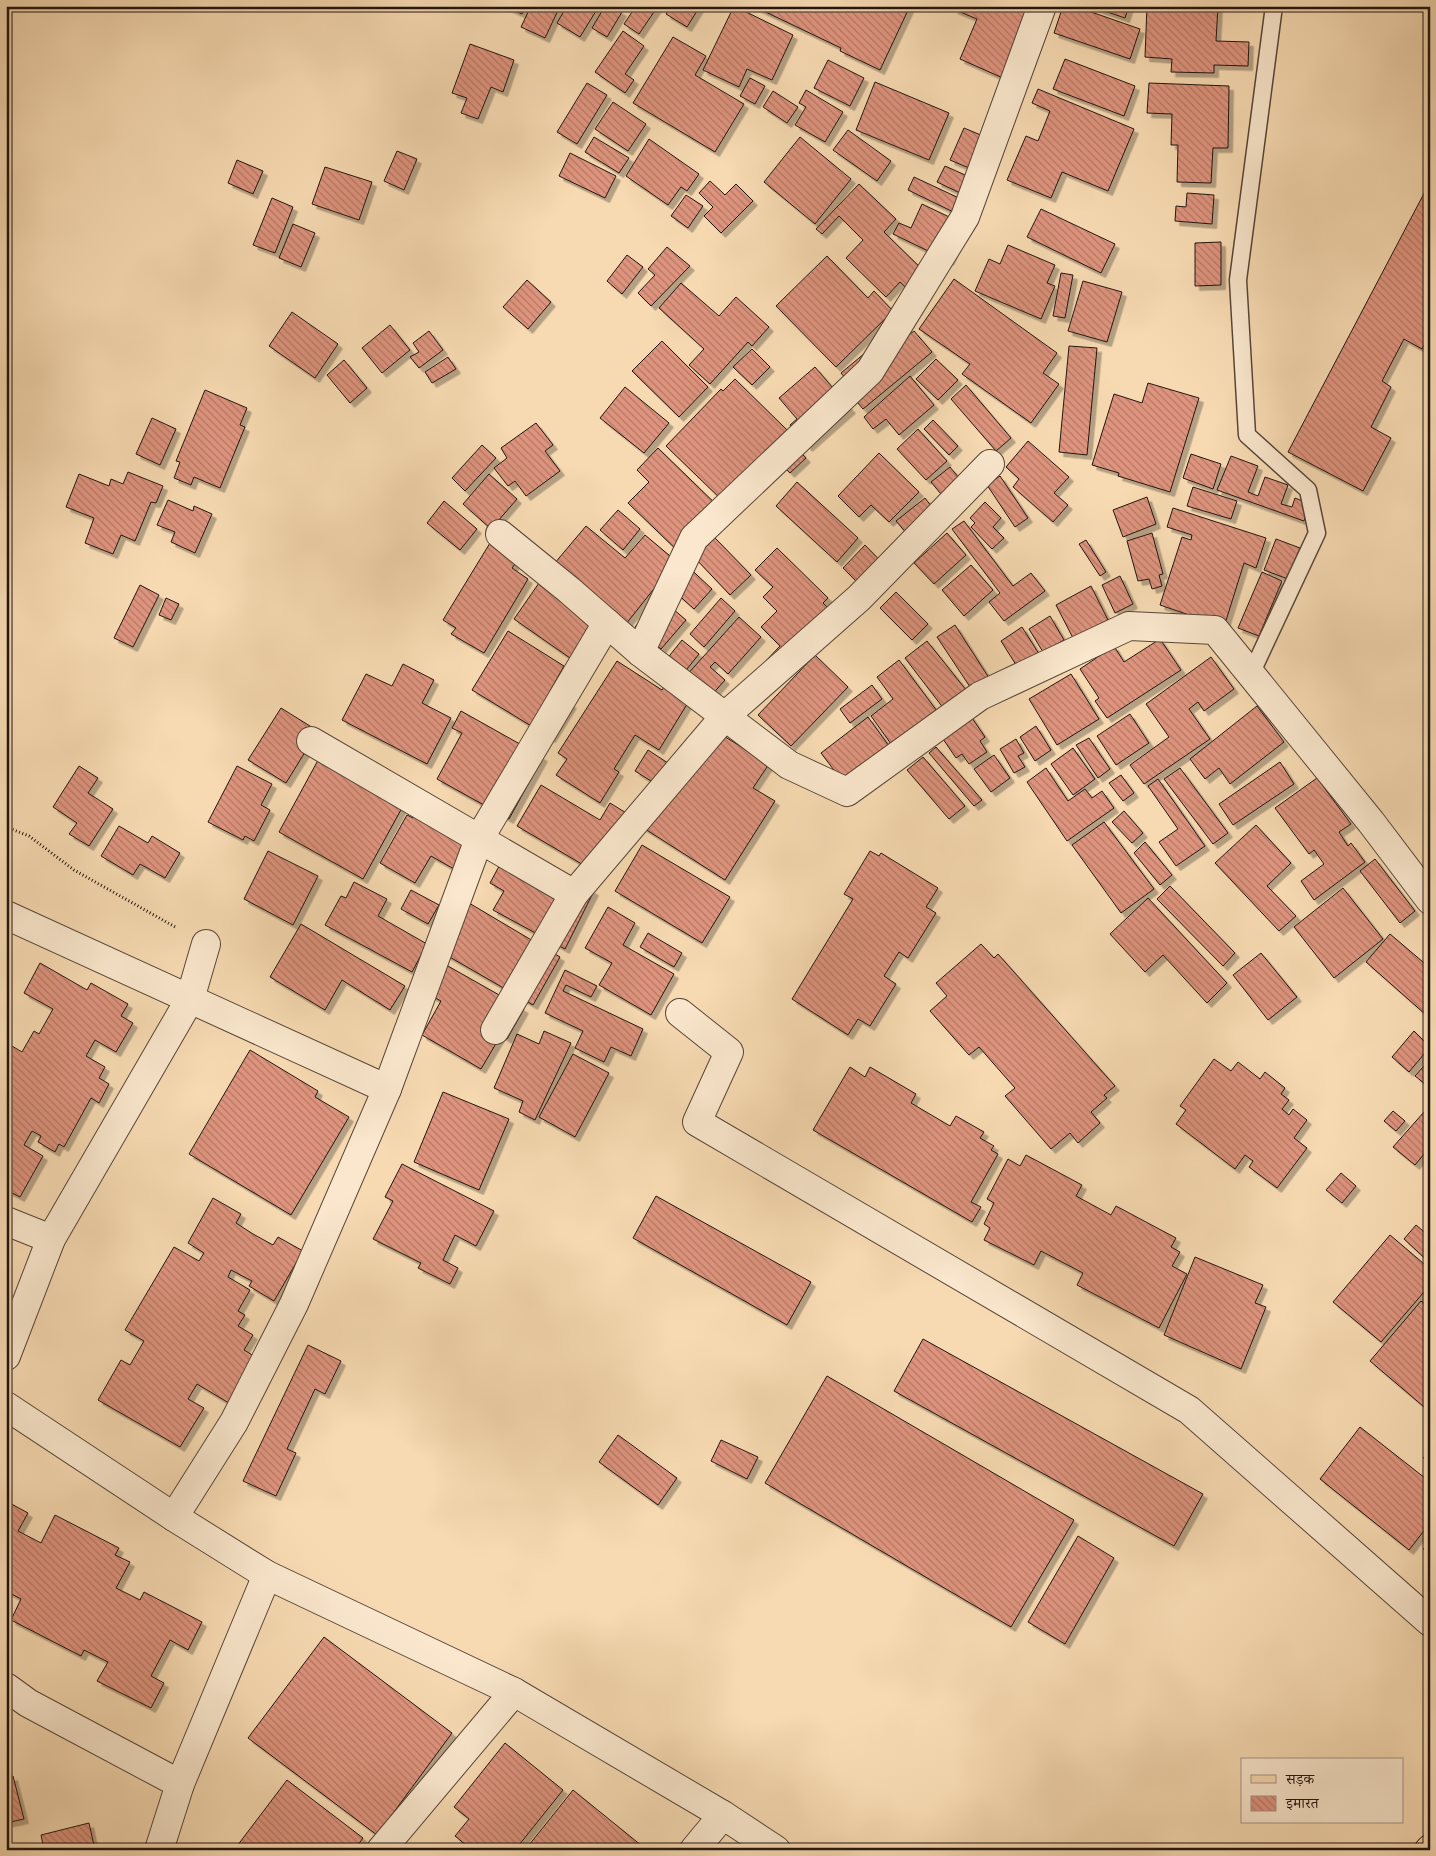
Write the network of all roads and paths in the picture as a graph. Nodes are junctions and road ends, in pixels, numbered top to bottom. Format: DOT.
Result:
graph roads {
  1 [pos="1042,6"];
  2 [pos="1274,6"];
  3 [pos="990,464"];
  4 [pos="500,534"];
  5 [pos="607,623"];
  6 [pos="640,652"];
  7 [pos="1251,674"];
  8 [pos="724,716"];
  9 [pos="311,742"];
  10 [pos="6,827"];
  11 [pos="479,839"];
  12 [pos="574,894"];
  13 [pos="1430,900"];
  14 [pos="6,915"];
  15 [pos="206,944"];
  16 [pos="190,998"];
  17 [pos="680,1013"];
  18 [pos="495,1030"];
  19 [pos="388,1089"];
  20 [pos="6,1221"];
  21 [pos="51,1239"];
  22 [pos="6,1356"];
  23 [pos="6,1406"];
  24 [pos="174,1517"];
  25 [pos="267,1575"];
  26 [pos="1430,1622"];
  27 [pos="6,1687"];
  28 [pos="514,1692"];
  29 [pos="180,1784"];
  30 [pos="723,1814"];
  31 [pos="159,1850"];
  32 [pos="381,1850"];
  33 [pos="694,1850"];
  34 [pos="776,1850"];
  1 -- 6 [label="street"];
  2 -- 7 [label="lane"];
  3 -- 8 [label="street"];
  4 -- 5 [label="street"];
  5 -- 6 [label="street"];
  5 -- 11 [label="street"];
  6 -- 8 [label="street"];
  7 -- 8 [label="street"];
  7 -- 13 [label="street"];
  8 -- 12 [label="street"];
  9 -- 11 [label="street"];
  10 -- 15 [label="path"];
  11 -- 12 [label="street"];
  11 -- 19 [label="street"];
  12 -- 18 [label="street"];
  14 -- 16 [label="street"];
  15 -- 16 [label="street"];
  16 -- 19 [label="street"];
  16 -- 21 [label="street"];
  17 -- 26 [label="street"];
  19 -- 24 [label="street"];
  20 -- 21 [label="street"];
  21 -- 22 [label="street"];
  23 -- 24 [label="street"];
  24 -- 25 [label="street"];
  25 -- 28 [label="street"];
  25 -- 29 [label="street"];
  27 -- 29 [label="street"];
  28 -- 30 [label="street"];
  28 -- 32 [label="street"];
  29 -- 31 [label="street"];
  30 -- 33 [label="street"];
  30 -- 34 [label="street"];
}
